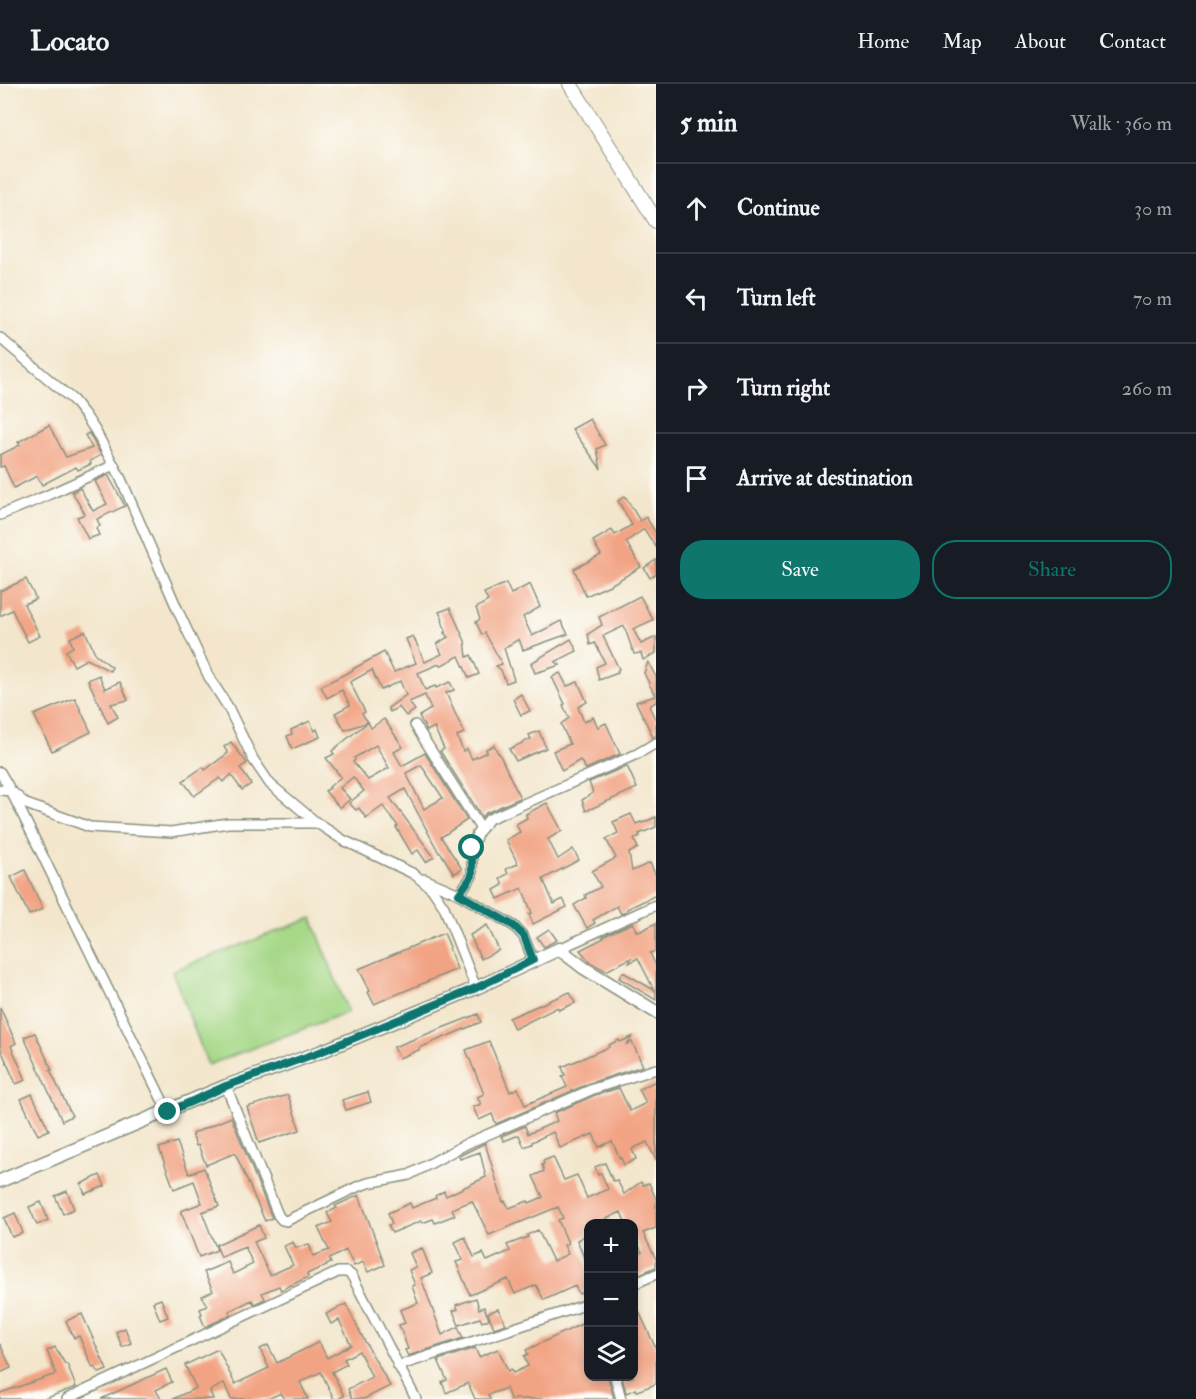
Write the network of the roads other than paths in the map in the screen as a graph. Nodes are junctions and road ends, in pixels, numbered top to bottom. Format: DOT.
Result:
graph roads {
  1 [pos="570,84"];
  2 [pos="656,221"];
  3 [pos="0,338"];
  4 [pos="114,465"];
  5 [pos="0,515"];
  6 [pos="415,725"];
  7 [pos="656,743"];
  8 [pos="0,772"];
  9 [pos="0,790"];
  10 [pos="11,791"];
  11 [pos="317,823"];
  12 [pos="481,829"];
  13 [pos="414,874"];
  14 [pos="459,894"];
  15 [pos="656,905"];
  16 [pos="558,949"];
  17 [pos="533,960"];
  18 [pos="476,988"];
  19 [pos="656,1011"];
  20 [pos="656,1069"];
  21 [pos="226,1086"];
  22 [pos="168,1112"];
  23 [pos="0,1182"];
  24 [pos="656,1274"];
  25 [pos="638,1282"];
  26 [pos="584,1305"];
  27 [pos="398,1366"];
  28 [pos="616,1381"];
  29 [pos="67,1399"];
  30 [pos="416,1399"];
  31 [pos="621,1399"];
  1 -- 2 [label="main road"];
  3 -- 4 [label="street"];
  4 -- 5 [label="street"];
  4 -- 11 [label="street"];
  6 -- 12 [label="street"];
  7 -- 12 [label="street"];
  8 -- 10 [label="street"];
  9 -- 10 [label="street"];
  10 -- 11 [label="street"];
  10 -- 22 [label="street"];
  11 -- 13 [label="street"];
  12 -- 14 [label="street"];
  13 -- 14 [label="street"];
  13 -- 18 [label="street"];
  14 -- 17 [label="street"];
  15 -- 16 [label="street"];
  16 -- 17 [label="street"];
  16 -- 19 [label="street"];
  17 -- 18 [label="street"];
  18 -- 21 [label="street"];
  20 -- 21 [label="street"];
  21 -- 22 [label="street"];
  22 -- 23 [label="street"];
  24 -- 25 [label="street"];
  26 -- 27 [label="street"];
  27 -- 29 [label="street"];
  27 -- 30 [label="street"];
  28 -- 31 [label="street"];
}
